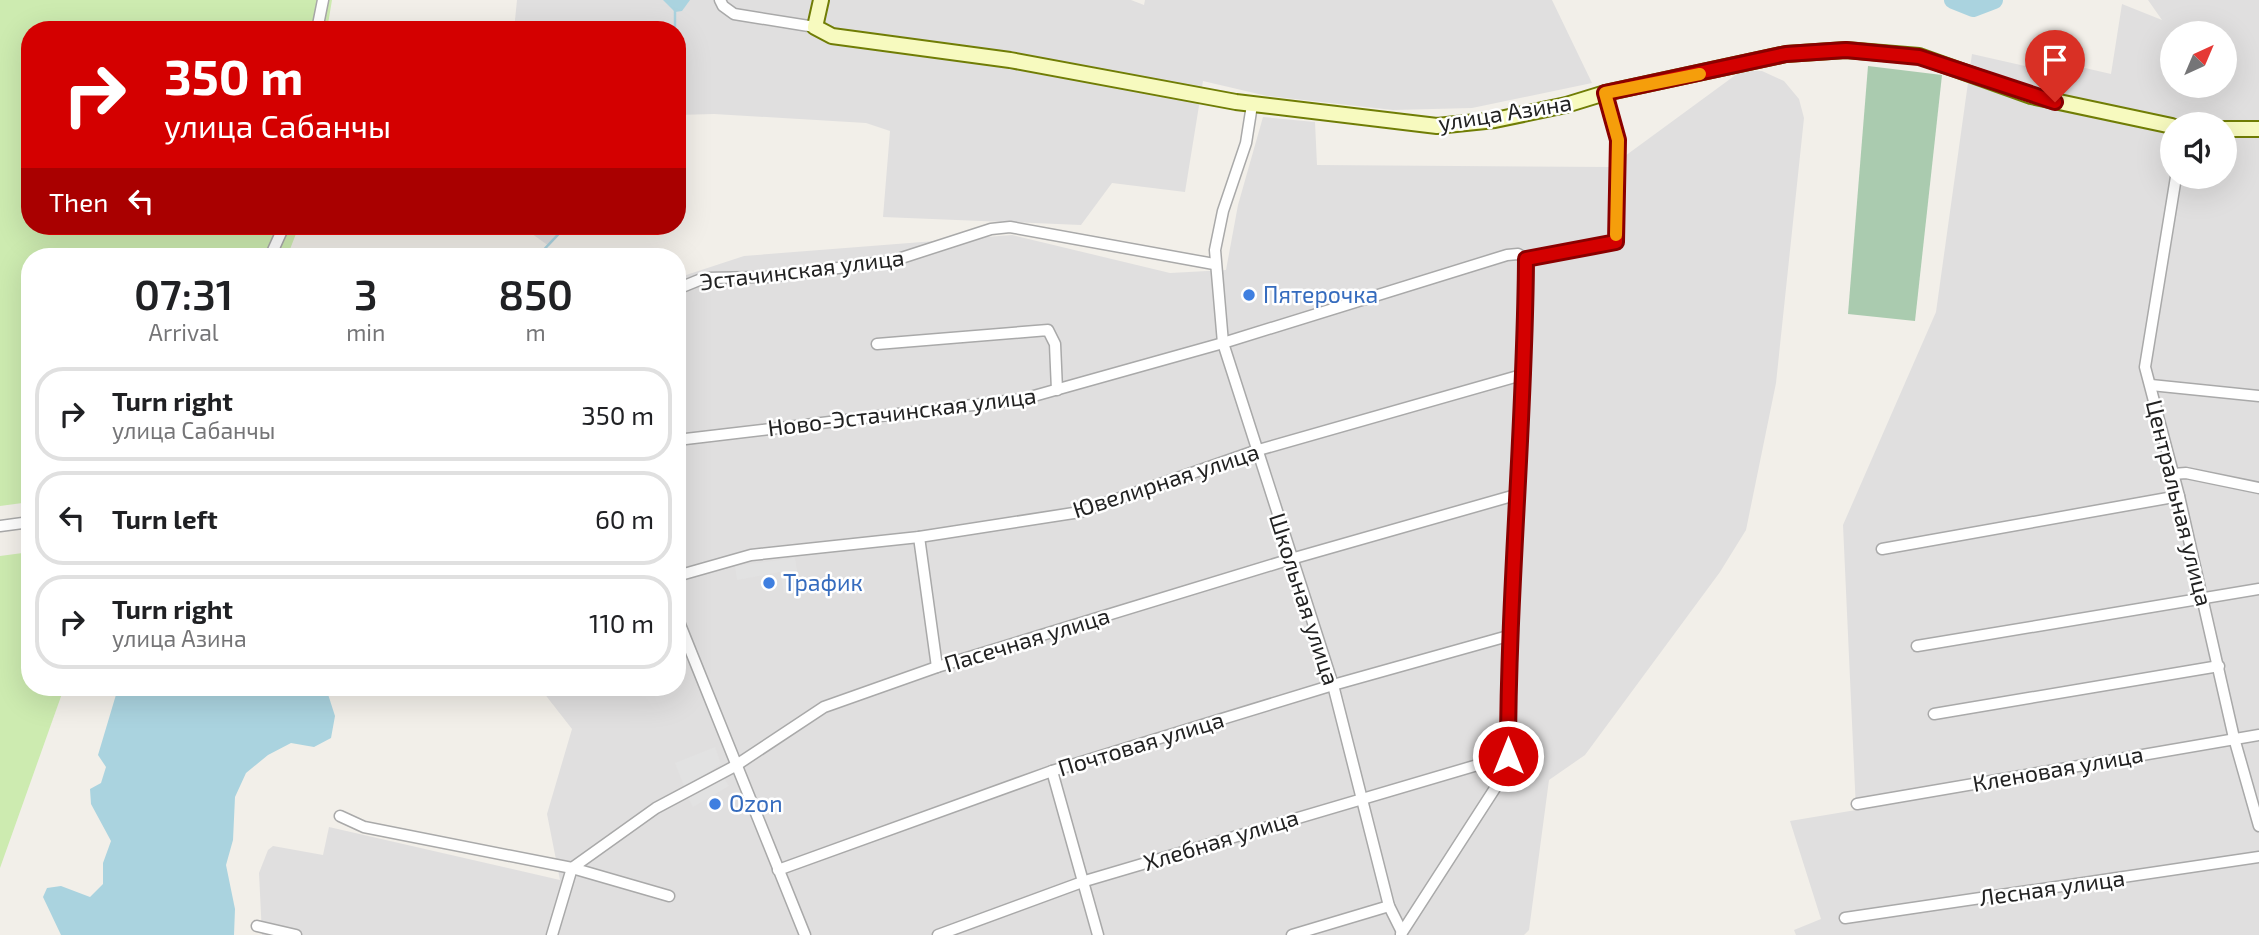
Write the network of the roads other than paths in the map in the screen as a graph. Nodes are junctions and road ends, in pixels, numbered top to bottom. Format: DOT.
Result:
graph roads {
  1 [pos="323,0"];
  2 [pos="720,0"];
  3 [pos="821,0"];
  4 [pos="319,21"];
  5 [pos="815,26"];
  6 [pos="1605,93"];
  7 [pos="1252,105"];
  8 [pos="2160,123"];
  9 [pos="2237,129"];
  10 [pos="2259,129"];
  11 [pos="2174,189"];
  12 [pos="1526,259"];
  13 [pos="1214,264"];
  14 [pos="686,285"];
  15 [pos="1223,343"];
  16 [pos="877,344"];
  17 [pos="1525,374"];
  18 [pos="2151,385"];
  19 [pos="1057,390"];
  20 [pos="2259,397"];
  21 [pos="686,439"];
  22 [pos="1255,451"];
  23 [pos="2173,474"];
  24 [pos="2259,488"];
  25 [pos="1519,494"];
  26 [pos="2179,496"];
  27 [pos="21,523"];
  28 [pos="0,526"];
  29 [pos="919,537"];
  30 [pos="1882,549"];
  31 [pos="1291,559"];
  32 [pos="686,573"];
  33 [pos="2259,589"];
  34 [pos="2203,598"];
  35 [pos="1508,636"];
  36 [pos="686,640"];
  37 [pos="1917,646"];
  38 [pos="2219,666"];
  39 [pos="937,667"];
  40 [pos="1333,685"];
  41 [pos="1934,714"];
  42 [pos="2259,735"];
  43 [pos="2234,738"];
  44 [pos="1508,756"];
  45 [pos="735,766"];
  46 [pos="1052,771"];
  47 [pos="1360,799"];
  48 [pos="1857,804"];
  49 [pos="340,816"];
  50 [pos="2259,826"];
  51 [pos="2259,857"];
  52 [pos="572,868"];
  53 [pos="778,870"];
  54 [pos="1085,881"];
  55 [pos="669,896"];
  56 [pos="1389,906"];
  57 [pos="1845,918"];
  58 [pos="257,926"];
  59 [pos="1401,933"];
  60 [pos="296,935"];
  61 [pos="552,935"];
  62 [pos="805,935"];
  63 [pos="938,935"];
  64 [pos="1098,935"];
  65 [pos="1292,935"];
  1 -- 4 [label="street"];
  2 -- 5 [label="street"];
  3 -- 5 [label="street"];
  5 -- 7 [label="street, улица Азина"];
  6 -- 7 [label="street, улица Азина"];
  6 -- 8 [label="street, улица Азина"];
  6 -- 12 [label="street, Ново-Эстачинская улица"];
  7 -- 13 [label="street, Школьная улица"];
  9 -- 10 [label="street"];
  11 -- 18 [label="street, Центральная улица"];
  12 -- 15 [label="street, Ново-Эстачинская улица"];
  12 -- 17 [label="street"];
  13 -- 14 [label="street, Эстачинская улица"];
  13 -- 15 [label="street, Школьная улица"];
  15 -- 19 [label="street, Ново-Эстачинская улица"];
  15 -- 22 [label="street, Школьная улица"];
  16 -- 19 [label="street"];
  17 -- 22 [label="street, Ювелирная улица"];
  17 -- 25 [label="street"];
  18 -- 20 [label="street"];
  18 -- 23 [label="street, Центральная улица"];
  19 -- 21 [label="street, Ново-Эстачинская улица"];
  22 -- 29 [label="street, Ювелирная улица"];
  22 -- 31 [label="street, Школьная улица"];
  23 -- 24 [label="street"];
  23 -- 26 [label="street, Центральная улица"];
  25 -- 31 [label="street, Пасечная улица"];
  25 -- 35 [label="street"];
  26 -- 30 [label="street"];
  26 -- 34 [label="street, Центральная улица"];
  27 -- 28 [label="street"];
  29 -- 32 [label="street, Ювелирная улица"];
  29 -- 39 [label="street"];
  31 -- 39 [label="street, Пасечная улица"];
  31 -- 40 [label="street, Школьная улица"];
  33 -- 34 [label="street"];
  34 -- 37 [label="street"];
  34 -- 38 [label="street, Центральная улица"];
  35 -- 40 [label="street, Почтовая улица"];
  35 -- 44 [label="street"];
  36 -- 45 [label="street"];
  38 -- 41 [label="street"];
  38 -- 43 [label="street, Центральная улица"];
  39 -- 45 [label="street, Пасечная улица"];
  40 -- 46 [label="street, Почтовая улица"];
  40 -- 47 [label="street, Школьная улица"];
  42 -- 43 [label="street, Кленовая улица"];
  43 -- 48 [label="street, Кленовая улица"];
  43 -- 50 [label="street, Центральная улица"];
  44 -- 47 [label="street, Хлебная улица"];
  44 -- 59 [label="street"];
  45 -- 52 [label="street, Пасечная улица"];
  45 -- 53 [label="street"];
  46 -- 53 [label="street, Почтовая улица"];
  46 -- 54 [label="street"];
  47 -- 54 [label="street, Хлебная улица"];
  47 -- 56 [label="street, Школьная улица"];
  49 -- 52 [label="street"];
  51 -- 57 [label="street, Лесная улица"];
  52 -- 55 [label="street"];
  52 -- 61 [label="street"];
  53 -- 62 [label="street"];
  54 -- 63 [label="street, Хлебная улица"];
  54 -- 64 [label="street"];
  56 -- 59 [label="street, Школьная улица"];
  56 -- 65 [label="street"];
  58 -- 60 [label="street"];
}
